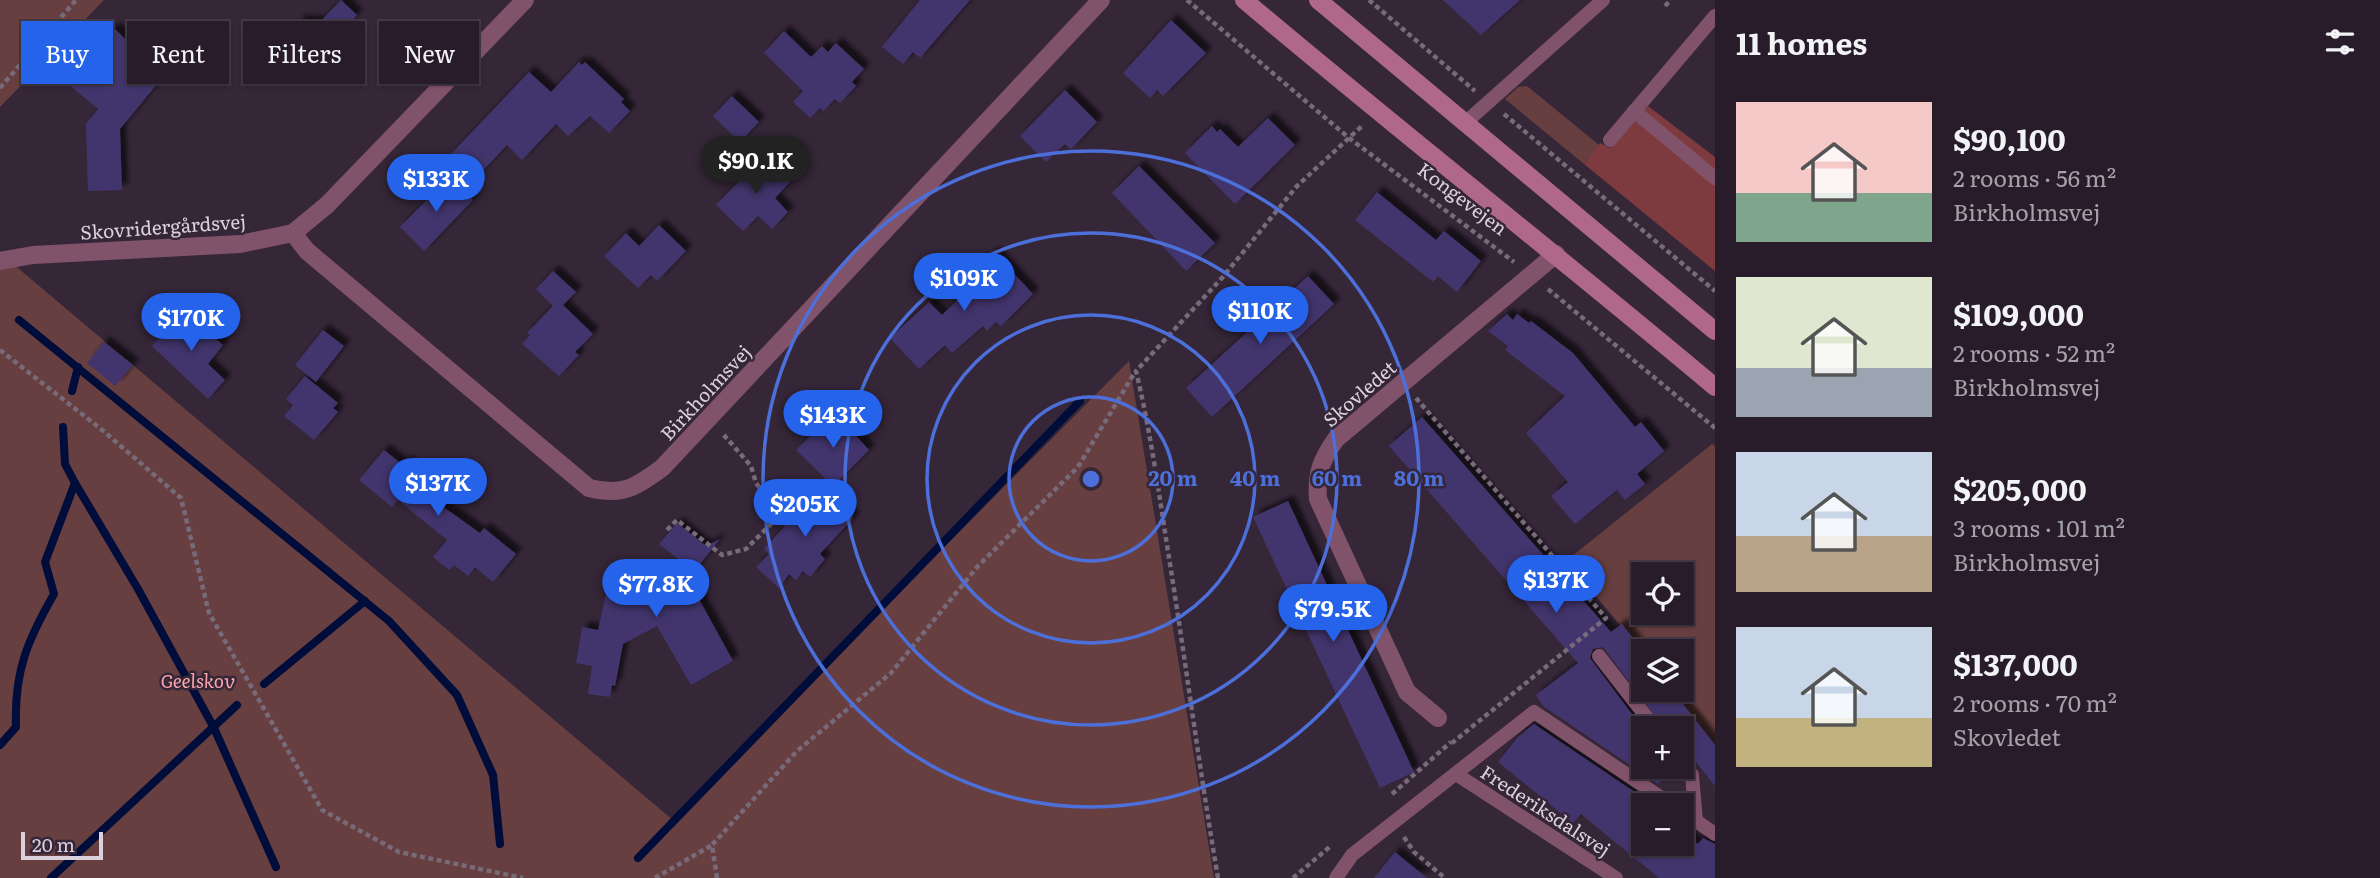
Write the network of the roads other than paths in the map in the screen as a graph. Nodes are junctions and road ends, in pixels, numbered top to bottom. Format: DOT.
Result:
graph roads {
  1 [pos="525,0"];
  2 [pos="1101,0"];
  3 [pos="1244,0"];
  4 [pos="1318,0"];
  5 [pos="1602,0"];
  6 [pos="1715,16"];
  7 [pos="1634,111"];
  8 [pos="1465,123"];
  9 [pos="1610,140"];
  10 [pos="1715,178"];
  11 [pos="293,233"];
  12 [pos="1556,254"];
  13 [pos="0,261"];
  14 [pos="1715,331"];
  15 [pos="1715,387"];
  16 [pos="1599,656"];
  17 [pos="1646,716"];
  18 [pos="1438,718"];
  19 [pos="1456,774"];
  20 [pos="1692,779"];
  21 [pos="1654,793"];
  22 [pos="1696,821"];
  23 [pos="1715,834"];
  24 [pos="1336,878"];
  25 [pos="1616,878"];
  1 -- 11 [label="street, Skovridergårdsvej"];
  2 -- 11 [label="street, Birkholmsvej"];
  3 -- 12 [label="main road, Kongevejen"];
  4 -- 8 [label="main road"];
  5 -- 8 [label="lane"];
  6 -- 7 [label="lane"];
  7 -- 9 [label="lane"];
  7 -- 10 [label="lane"];
  8 -- 14 [label="main road"];
  11 -- 13 [label="street, Skovridergårdsvej"];
  12 -- 15 [label="main road, Kongevejen"];
  12 -- 18 [label="street, Skovledet"];
  16 -- 17 [label="lane"];
  19 -- 21 [label="lane, Frederiksdalsvej"];
  19 -- 24 [label="lane, Frederiksdalsvej"];
  19 -- 25 [label="lane, Frederiksdalsvej"];
  20 -- 22 [label="lane"];
  22 -- 23 [label="lane"];
}
